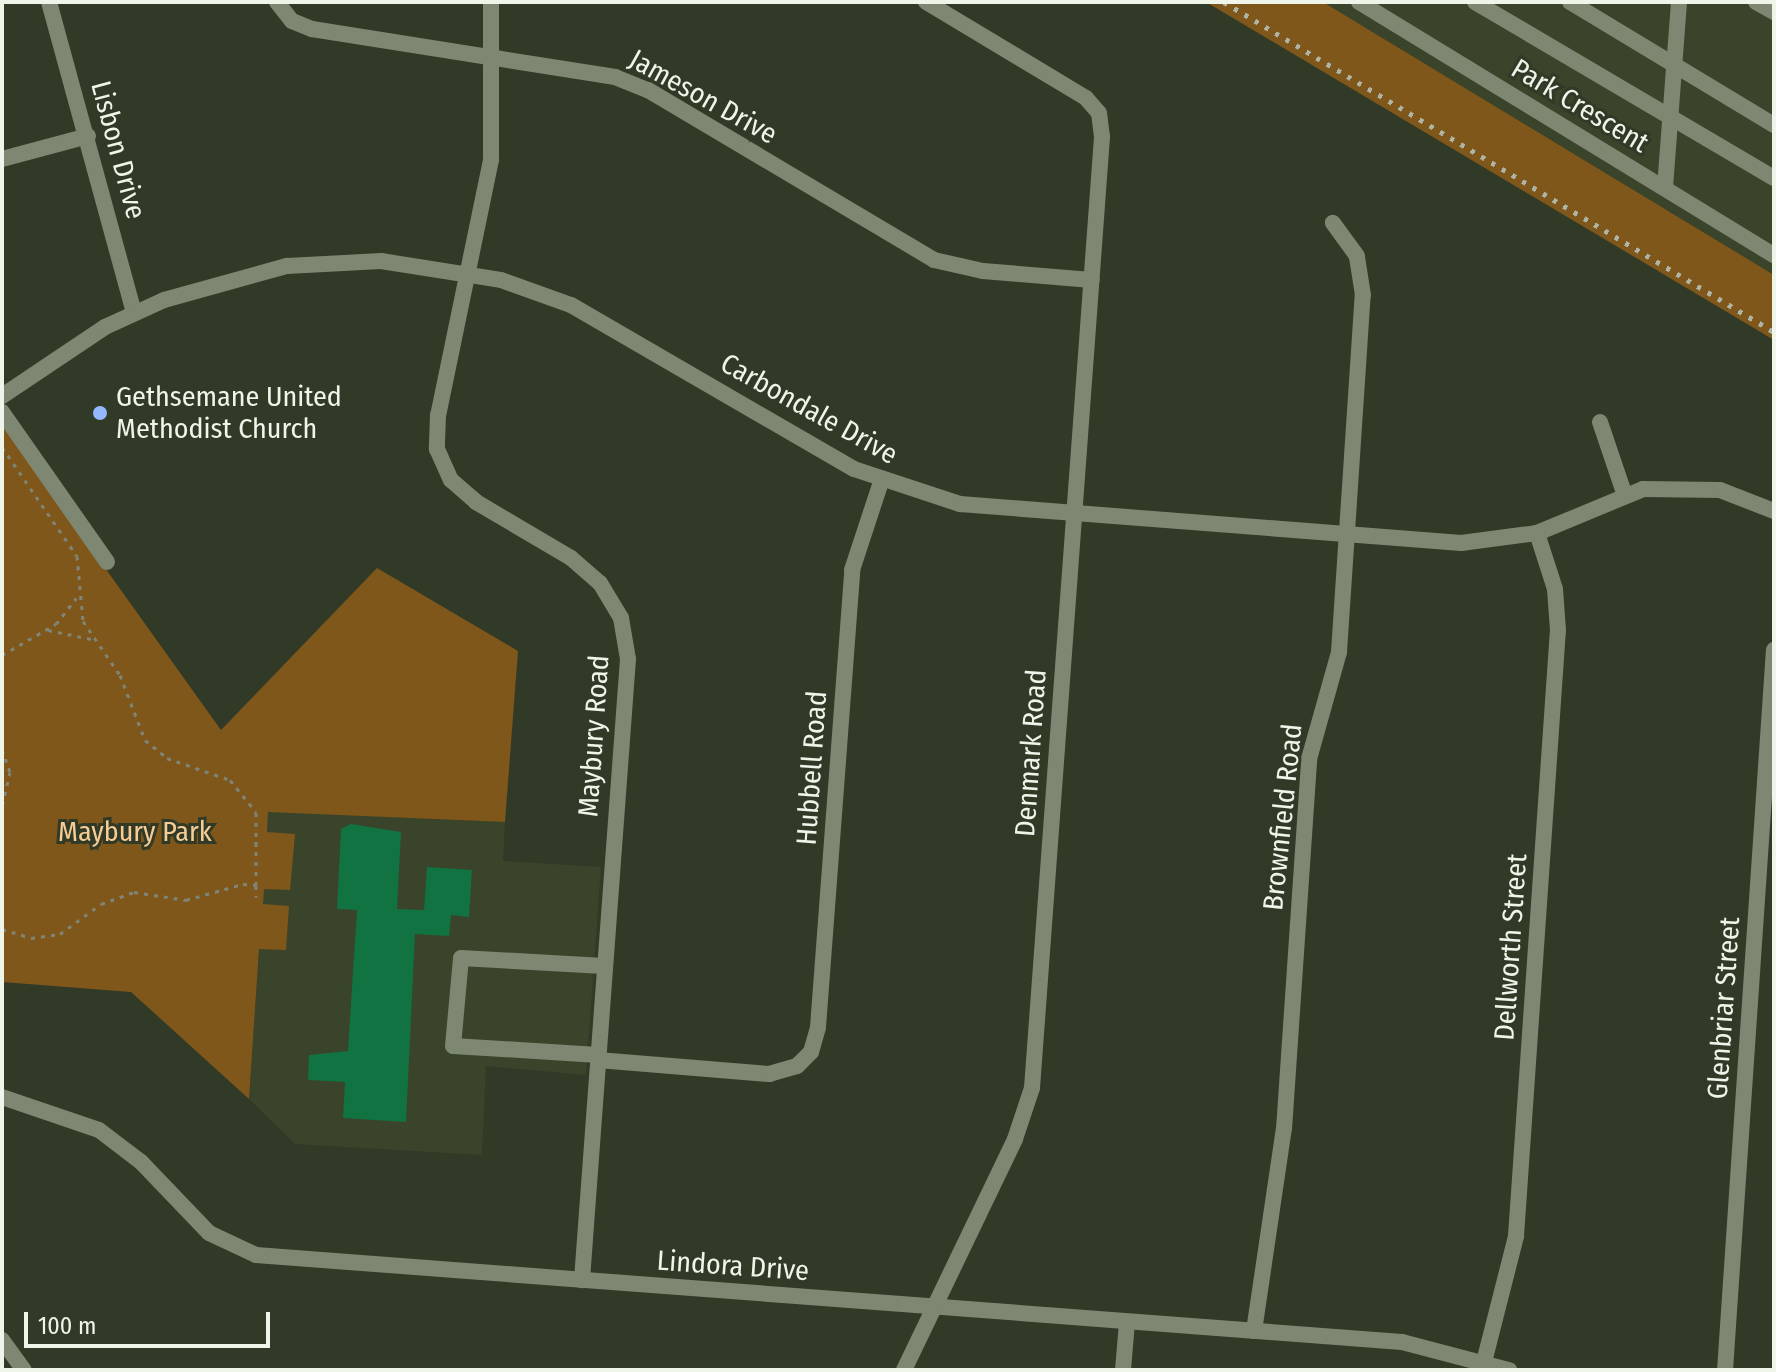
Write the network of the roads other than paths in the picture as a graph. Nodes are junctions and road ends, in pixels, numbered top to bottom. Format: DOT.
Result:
graph roads {
  1 [pos="49,2"];
  2 [pos="277,2"];
  3 [pos="491,2"];
  4 [pos="926,2"];
  5 [pos="1359,2"];
  6 [pos="1475,2"];
  7 [pos="1570,2"];
  8 [pos="1679,2"];
  9 [pos="1756,2"];
  10 [pos="1774,12"];
  11 [pos="492,54"];
  12 [pos="1671,66"];
  13 [pos="1668,115"];
  14 [pos="1774,125"];
  15 [pos="88,136"];
  16 [pos="2,159"];
  17 [pos="1774,178"];
  18 [pos="1665,188"];
  19 [pos="1333,223"];
  20 [pos="1774,255"];
  21 [pos="468,273"];
  22 [pos="1092,280"];
  23 [pos="134,312"];
  24 [pos="2,396"];
  25 [pos="2,412"];
  26 [pos="1600,422"];
  27 [pos="881,482"];
  28 [pos="1624,493"];
  29 [pos="1774,511"];
  30 [pos="1075,514"];
  31 [pos="1537,533"];
  32 [pos="1347,535"];
  33 [pos="107,562"];
  34 [pos="1774,650"];
  35 [pos="604,966"];
  36 [pos="598,1058"];
  37 [pos="2,1097"];
  38 [pos="582,1280"];
  39 [pos="934,1307"];
  40 [pos="1127,1322"];
  41 [pos="1254,1331"];
  42 [pos="2,1340"];
  43 [pos="1484,1362"];
  44 [pos="24,1370"];
  45 [pos="904,1370"];
  46 [pos="1123,1370"];
  47 [pos="1509,1370"];
  48 [pos="1725,1370"];
  1 -- 15 [label="street, Lisbon Drive"];
  2 -- 11 [label="street, Jameson Drive"];
  3 -- 11 [label="street, Maybury Road"];
  4 -- 22 [label="street, Denmark Road"];
  5 -- 18 [label="street, Park Crescent"];
  6 -- 13 [label="street"];
  7 -- 12 [label="street"];
  8 -- 12 [label="street"];
  9 -- 10 [label="street"];
  11 -- 21 [label="street, Maybury Road"];
  11 -- 22 [label="street, Jameson Drive"];
  12 -- 13 [label="street"];
  12 -- 14 [label="street"];
  13 -- 17 [label="street"];
  13 -- 18 [label="street"];
  15 -- 16 [label="street"];
  15 -- 23 [label="street, Lisbon Drive"];
  18 -- 20 [label="street, Park Crescent"];
  19 -- 32 [label="street, Brownfield Road"];
  21 -- 23 [label="street, Carbondale Drive"];
  21 -- 27 [label="street, Carbondale Drive"];
  21 -- 35 [label="street, Maybury Road"];
  22 -- 30 [label="street, Denmark Road"];
  23 -- 24 [label="street, Carbondale Drive"];
  25 -- 33 [label="street"];
  26 -- 28 [label="street"];
  27 -- 30 [label="street, Carbondale Drive"];
  27 -- 36 [label="street, Hubbell Road"];
  28 -- 29 [label="street, Carbondale Drive"];
  28 -- 31 [label="street, Carbondale Drive"];
  30 -- 32 [label="street, Carbondale Drive"];
  30 -- 39 [label="street, Denmark Road"];
  31 -- 32 [label="street, Carbondale Drive"];
  31 -- 43 [label="street, Dellworth Street"];
  32 -- 41 [label="street, Brownfield Road"];
  34 -- 48 [label="street, Glenbriar Street"];
  35 -- 36 [label="street, Maybury Road"];
  35 -- 36 [label="street"];
  36 -- 38 [label="street, Maybury Road"];
  37 -- 38 [label="street, Lindora Drive"];
  38 -- 39 [label="street, Lindora Drive"];
  39 -- 40 [label="street, Lindora Drive"];
  39 -- 45 [label="street, Denmark Road"];
  40 -- 41 [label="street, Lindora Drive"];
  40 -- 46 [label="street"];
  41 -- 43 [label="street, Lindora Drive"];
  42 -- 44 [label="street"];
  43 -- 47 [label="street, Lindora Drive"];
}
